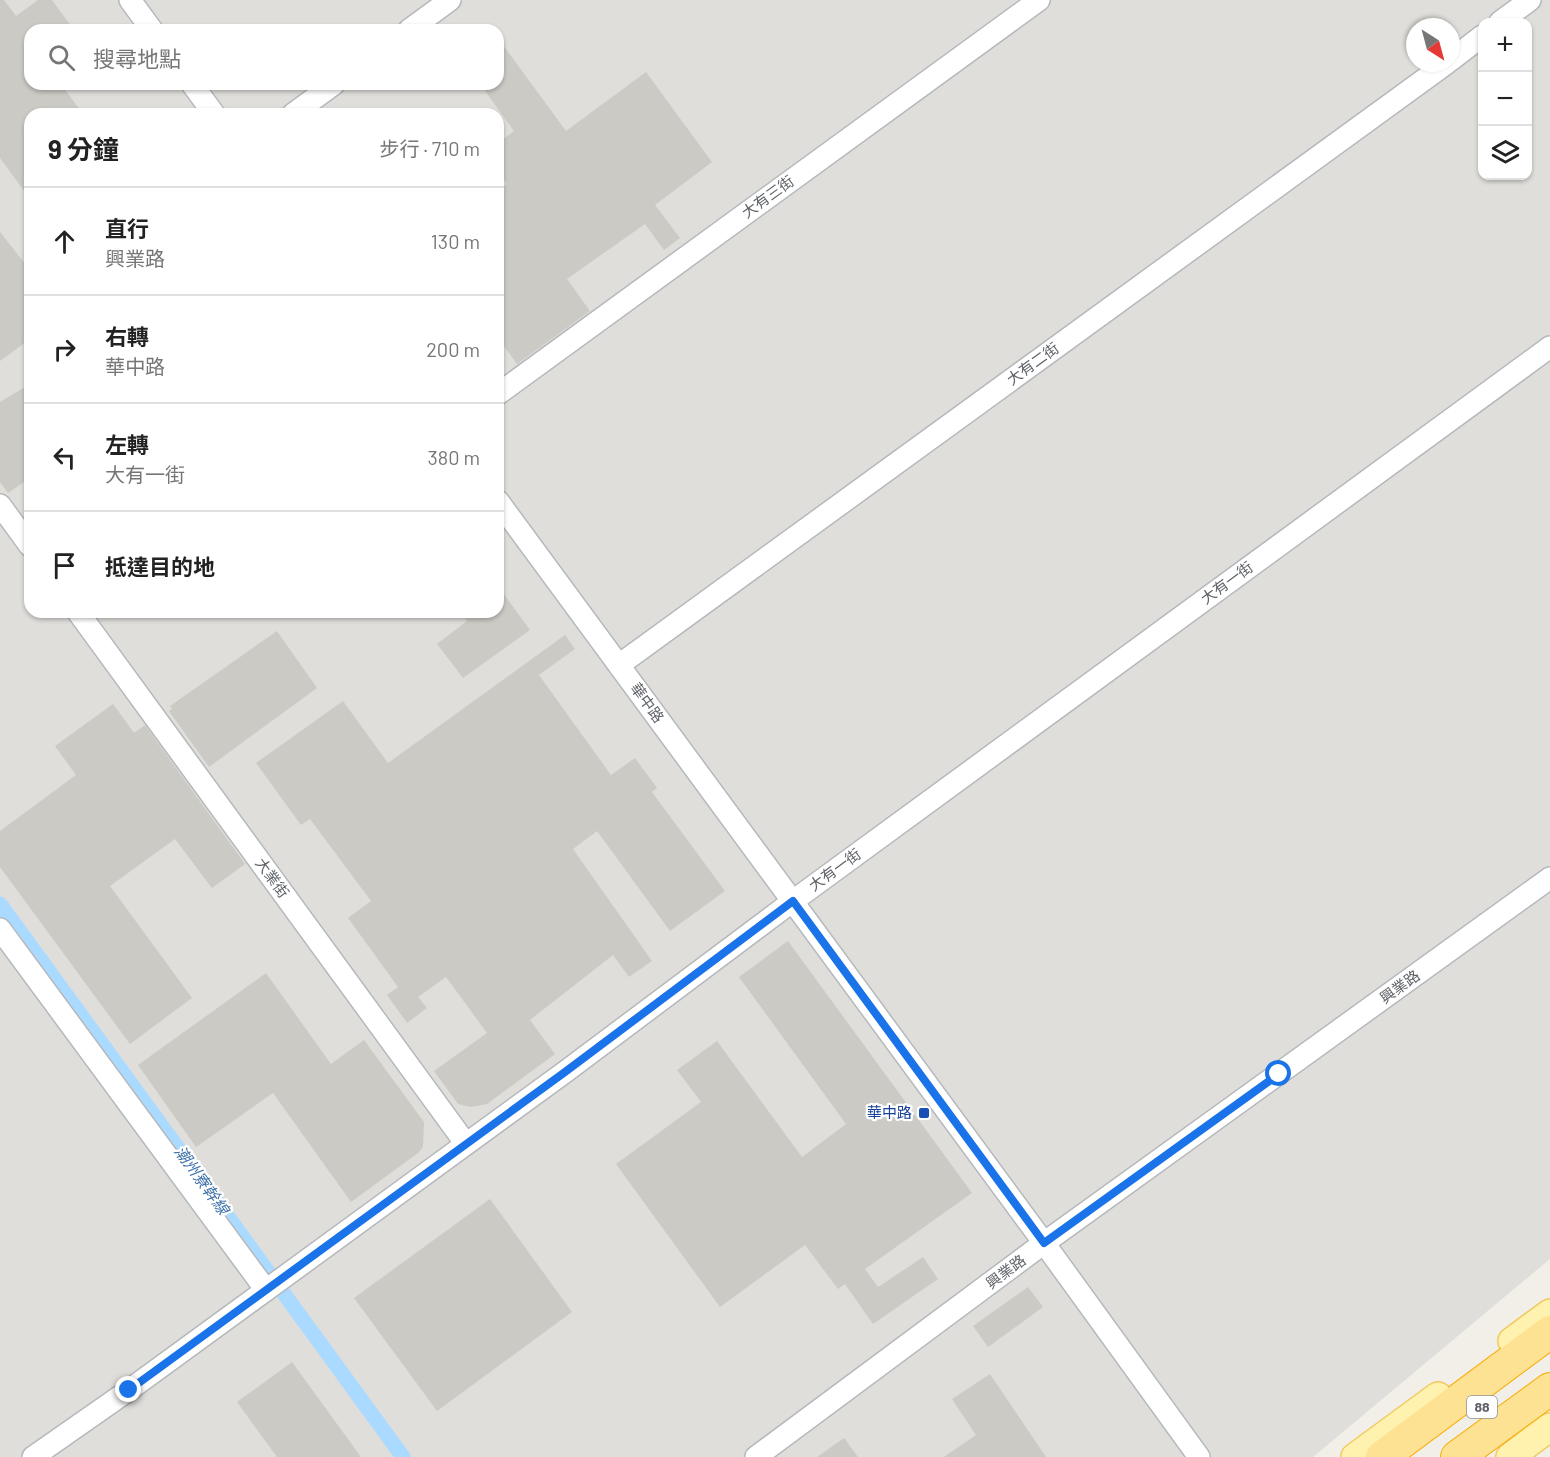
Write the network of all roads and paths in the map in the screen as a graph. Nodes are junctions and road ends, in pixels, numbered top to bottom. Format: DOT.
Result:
graph roads {
  1 [pos="130,0"];
  2 [pos="450,0"];
  3 [pos="1039,0"];
  4 [pos="1530,0"];
  5 [pos="1505,18"];
  6 [pos="148,24"];
  7 [pos="417,24"];
  8 [pos="1478,39"];
  9 [pos="1460,53"];
  10 [pos="1435,72"];
  11 [pos="196,90"];
  12 [pos="326,90"];
  13 [pos="210,108"];
  14 [pos="301,108"];
  15 [pos="1550,348"];
  16 [pos="504,390"];
  17 [pos="0,505"];
  18 [pos="504,509"];
  19 [pos="24,538"];
  20 [pos="82,618"];
  21 [pos="619,664"];
  22 [pos="1550,878"];
  23 [pos="793,901"];
  24 [pos="0,929"];
  25 [pos="466,1144"];
  26 [pos="1044,1243"];
  27 [pos="266,1290"];
  28 [pos="1550,1313"];
  29 [pos="1550,1332"];
  30 [pos="1550,1357"];
  31 [pos="1550,1389"];
  32 [pos="1550,1414"];
  33 [pos="1550,1427"];
  34 [pos="33,1457"];
  35 [pos="756,1457"];
  36 [pos="1199,1457"];
  37 [pos="1355,1457"];
  38 [pos="1382,1457"];
  39 [pos="1414,1457"];
  40 [pos="1457,1457"];
  41 [pos="1491,1457"];
  42 [pos="1510,1457"];
  1 -- 6 [label="street"];
  2 -- 7 [label="street"];
  3 -- 16 [label="street, 大有三街"];
  4 -- 5 [label="street"];
  8 -- 9 [label="street"];
  10 -- 21 [label="street, 大有二街"];
  11 -- 13 [label="street"];
  12 -- 14 [label="street"];
  15 -- 23 [label="street, 大有一街"];
  17 -- 19 [label="street"];
  18 -- 21 [label="street, 華中路"];
  20 -- 25 [label="street, 大業街"];
  21 -- 23 [label="street, 華中路"];
  22 -- 26 [label="street, 興業路"];
  23 -- 25 [label="street, 大有一街"];
  23 -- 26 [label="street, 華中路"];
  24 -- 27 [label="street"];
  25 -- 27 [label="street, 大有一街"];
  26 -- 35 [label="street, 興業路"];
  26 -- 36 [label="street, 華中路"];
  27 -- 34 [label="street, 大有一街"];
  28 -- 37 [label="main road"];
  29 -- 38 [label="highway"];
  30 -- 39 [label="highway, 88"];
  31 -- 40 [label="highway, 88"];
  32 -- 41 [label="highway"];
  33 -- 42 [label="main road"];
}
